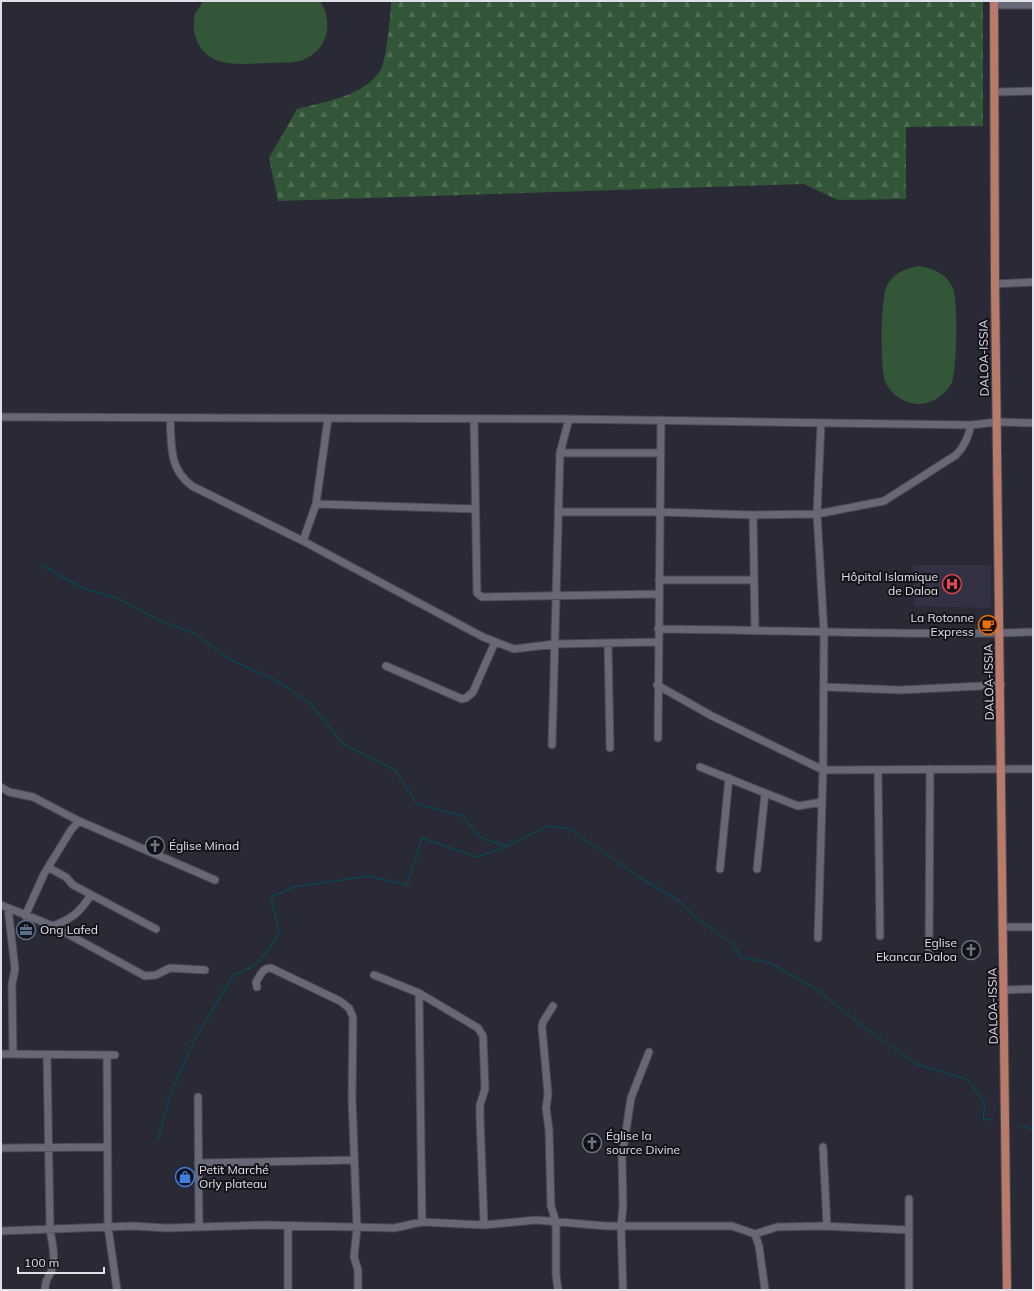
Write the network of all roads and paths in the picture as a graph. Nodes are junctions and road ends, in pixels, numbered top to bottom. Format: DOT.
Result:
graph roads {
  1 [pos="994,3"];
  2 [pos="1033,5"];
  3 [pos="1033,91"];
  4 [pos="995,92"];
  5 [pos="1033,282"];
  6 [pos="995,284"];
  7 [pos="1,417"];
  8 [pos="170,418"];
  9 [pos="328,419"];
  10 [pos="474,419"];
  11 [pos="569,419"];
  12 [pos="661,420"];
  13 [pos="998,422"];
  14 [pos="821,423"];
  15 [pos="1033,423"];
  16 [pos="971,425"];
  17 [pos="560,453"];
  18 [pos="660,453"];
  19 [pos="316,504"];
  20 [pos="475,509"];
  21 [pos="558,512"];
  22 [pos="659,512"];
  23 [pos="817,514"];
  24 [pos="753,516"];
  25 [pos="303,541"];
  26 [pos="659,580"];
  27 [pos="754,580"];
  28 [pos="658,594"];
  29 [pos="556,596"];
  30 [pos="658,630"];
  31 [pos="755,630"];
  32 [pos="824,632"];
  33 [pos="1033,632"];
  34 [pos="1000,634"];
  35 [pos="495,642"];
  36 [pos="658,642"];
  37 [pos="608,643"];
  38 [pos="554,644"];
  39 [pos="386,666"];
  40 [pos="657,685"];
  41 [pos="1001,685"];
  42 [pos="825,687"];
  43 [pos="658,738"];
  44 [pos="552,745"];
  45 [pos="610,748"];
  46 [pos="700,767"];
  47 [pos="1002,768"];
  48 [pos="930,769"];
  49 [pos="1033,769"];
  50 [pos="823,770"];
  51 [pos="878,770"];
  52 [pos="729,778"];
  53 [pos="1,787"];
  54 [pos="765,793"];
  55 [pos="822,802"];
  56 [pos="79,821"];
  57 [pos="49,868"];
  58 [pos="720,869"];
  59 [pos="757,869"];
  60 [pos="215,880"];
  61 [pos="91,895"];
  62 [pos="1,905"];
  63 [pos="8,908"];
  64 [pos="25,916"];
  65 [pos="53,926"];
  66 [pos="1003,927"];
  67 [pos="1033,927"];
  68 [pos="156,929"];
  69 [pos="880,936"];
  70 [pos="818,938"];
  71 [pos="930,953"];
  72 [pos="205,970"];
  73 [pos="374,975"];
  74 [pos="257,987"];
  75 [pos="1033,989"];
  76 [pos="1005,990"];
  77 [pos="419,993"];
  78 [pos="553,1006"];
  79 [pos="649,1052"];
  80 [pos="1,1054"];
  81 [pos="13,1054"];
  82 [pos="47,1055"];
  83 [pos="107,1055"];
  84 [pos="116,1055"];
  85 [pos="198,1097"];
  86 [pos="823,1146"];
  87 [pos="48,1147"];
  88 [pos="106,1147"];
  89 [pos="1,1148"];
  90 [pos="354,1160"];
  91 [pos="198,1163"];
  92 [pos="909,1199"];
  93 [pos="422,1222"];
  94 [pos="556,1222"];
  95 [pos="484,1225"];
  96 [pos="198,1226"];
  97 [pos="288,1226"];
  98 [pos="621,1226"];
  99 [pos="827,1226"];
  100 [pos="108,1227"];
  101 [pos="357,1228"];
  102 [pos="50,1230"];
  103 [pos="909,1230"];
  104 [pos="1,1231"];
  105 [pos="755,1234"];
  106 [pos="45,1290"];
  107 [pos="117,1290"];
  108 [pos="288,1290"];
  109 [pos="358,1290"];
  110 [pos="558,1290"];
  111 [pos="624,1290"];
  112 [pos="765,1290"];
  113 [pos="909,1290"];
  114 [pos="1007,1290"];
  1 -- 2 [label="street"];
  1 -- 4 [label="main road, DALOA-ISSIA"];
  3 -- 4 [label="street"];
  4 -- 6 [label="main road, DALOA-ISSIA"];
  5 -- 6 [label="street"];
  6 -- 13 [label="main road, DALOA-ISSIA"];
  7 -- 8 [label="street"];
  8 -- 9 [label="street"];
  8 -- 25 [label="street"];
  9 -- 10 [label="street"];
  9 -- 19 [label="street"];
  10 -- 11 [label="street"];
  10 -- 20 [label="street"];
  11 -- 12 [label="street"];
  11 -- 17 [label="street"];
  12 -- 14 [label="street"];
  12 -- 18 [label="street"];
  13 -- 15 [label="street"];
  13 -- 16 [label="street"];
  13 -- 34 [label="main road, DALOA-ISSIA"];
  14 -- 16 [label="street"];
  14 -- 23 [label="street"];
  16 -- 23 [label="street"];
  17 -- 18 [label="street"];
  17 -- 21 [label="street"];
  18 -- 22 [label="street"];
  19 -- 20 [label="street"];
  19 -- 25 [label="street"];
  20 -- 29 [label="street"];
  21 -- 22 [label="street"];
  21 -- 29 [label="street"];
  22 -- 24 [label="street"];
  22 -- 26 [label="street"];
  23 -- 24 [label="street"];
  23 -- 32 [label="street"];
  24 -- 27 [label="street"];
  25 -- 35 [label="street"];
  26 -- 27 [label="street"];
  26 -- 28 [label="street"];
  27 -- 31 [label="street"];
  28 -- 29 [label="street"];
  28 -- 30 [label="street"];
  29 -- 38 [label="street"];
  30 -- 31 [label="street"];
  30 -- 36 [label="street"];
  31 -- 32 [label="street"];
  32 -- 34 [label="street"];
  32 -- 42 [label="street"];
  33 -- 34 [label="street"];
  34 -- 41 [label="main road, DALOA-ISSIA"];
  35 -- 38 [label="street"];
  35 -- 39 [label="street"];
  36 -- 37 [label="street"];
  36 -- 40 [label="street"];
  37 -- 38 [label="street"];
  37 -- 45 [label="street"];
  38 -- 44 [label="street"];
  40 -- 43 [label="street"];
  40 -- 50 [label="street"];
  41 -- 42 [label="street"];
  41 -- 47 [label="main road, DALOA-ISSIA"];
  42 -- 50 [label="street"];
  46 -- 52 [label="street"];
  47 -- 48 [label="street"];
  47 -- 49 [label="street"];
  47 -- 66 [label="main road, DALOA-ISSIA"];
  48 -- 51 [label="street"];
  48 -- 71 [label="street"];
  50 -- 51 [label="street"];
  50 -- 55 [label="street"];
  51 -- 69 [label="street"];
  52 -- 54 [label="street"];
  52 -- 58 [label="street"];
  53 -- 56 [label="street"];
  54 -- 55 [label="street"];
  54 -- 59 [label="street"];
  55 -- 70 [label="street"];
  56 -- 57 [label="street"];
  56 -- 60 [label="street"];
  57 -- 61 [label="street"];
  57 -- 64 [label="street"];
  61 -- 65 [label="street"];
  61 -- 68 [label="street"];
  62 -- 63 [label="street"];
  63 -- 64 [label="street"];
  63 -- 81 [label="street"];
  64 -- 65 [label="street"];
  65 -- 72 [label="street"];
  66 -- 67 [label="street"];
  66 -- 76 [label="main road, DALOA-ISSIA"];
  73 -- 77 [label="street"];
  74 -- 90 [label="street"];
  75 -- 76 [label="street"];
  76 -- 114 [label="main road, DALOA-ISSIA"];
  77 -- 93 [label="street"];
  77 -- 95 [label="street"];
  78 -- 94 [label="street"];
  79 -- 98 [label="street"];
  80 -- 81 [label="street"];
  81 -- 82 [label="street"];
  82 -- 83 [label="street"];
  82 -- 87 [label="street"];
  83 -- 84 [label="street"];
  83 -- 88 [label="street"];
  85 -- 91 [label="street"];
  86 -- 99 [label="street"];
  87 -- 88 [label="street"];
  87 -- 89 [label="street"];
  87 -- 102 [label="street"];
  88 -- 100 [label="street"];
  90 -- 91 [label="street"];
  90 -- 101 [label="street"];
  91 -- 96 [label="street"];
  92 -- 103 [label="street"];
  93 -- 95 [label="street"];
  93 -- 101 [label="street"];
  94 -- 95 [label="street"];
  94 -- 98 [label="street"];
  94 -- 110 [label="street"];
  96 -- 97 [label="street"];
  96 -- 100 [label="street"];
  97 -- 101 [label="street"];
  97 -- 108 [label="street"];
  98 -- 105 [label="street"];
  98 -- 111 [label="street"];
  99 -- 103 [label="street"];
  99 -- 105 [label="street"];
  100 -- 102 [label="street"];
  100 -- 107 [label="street"];
  101 -- 109 [label="street"];
  102 -- 104 [label="street"];
  102 -- 106 [label="street"];
  103 -- 113 [label="street"];
  105 -- 112 [label="street"];
}
